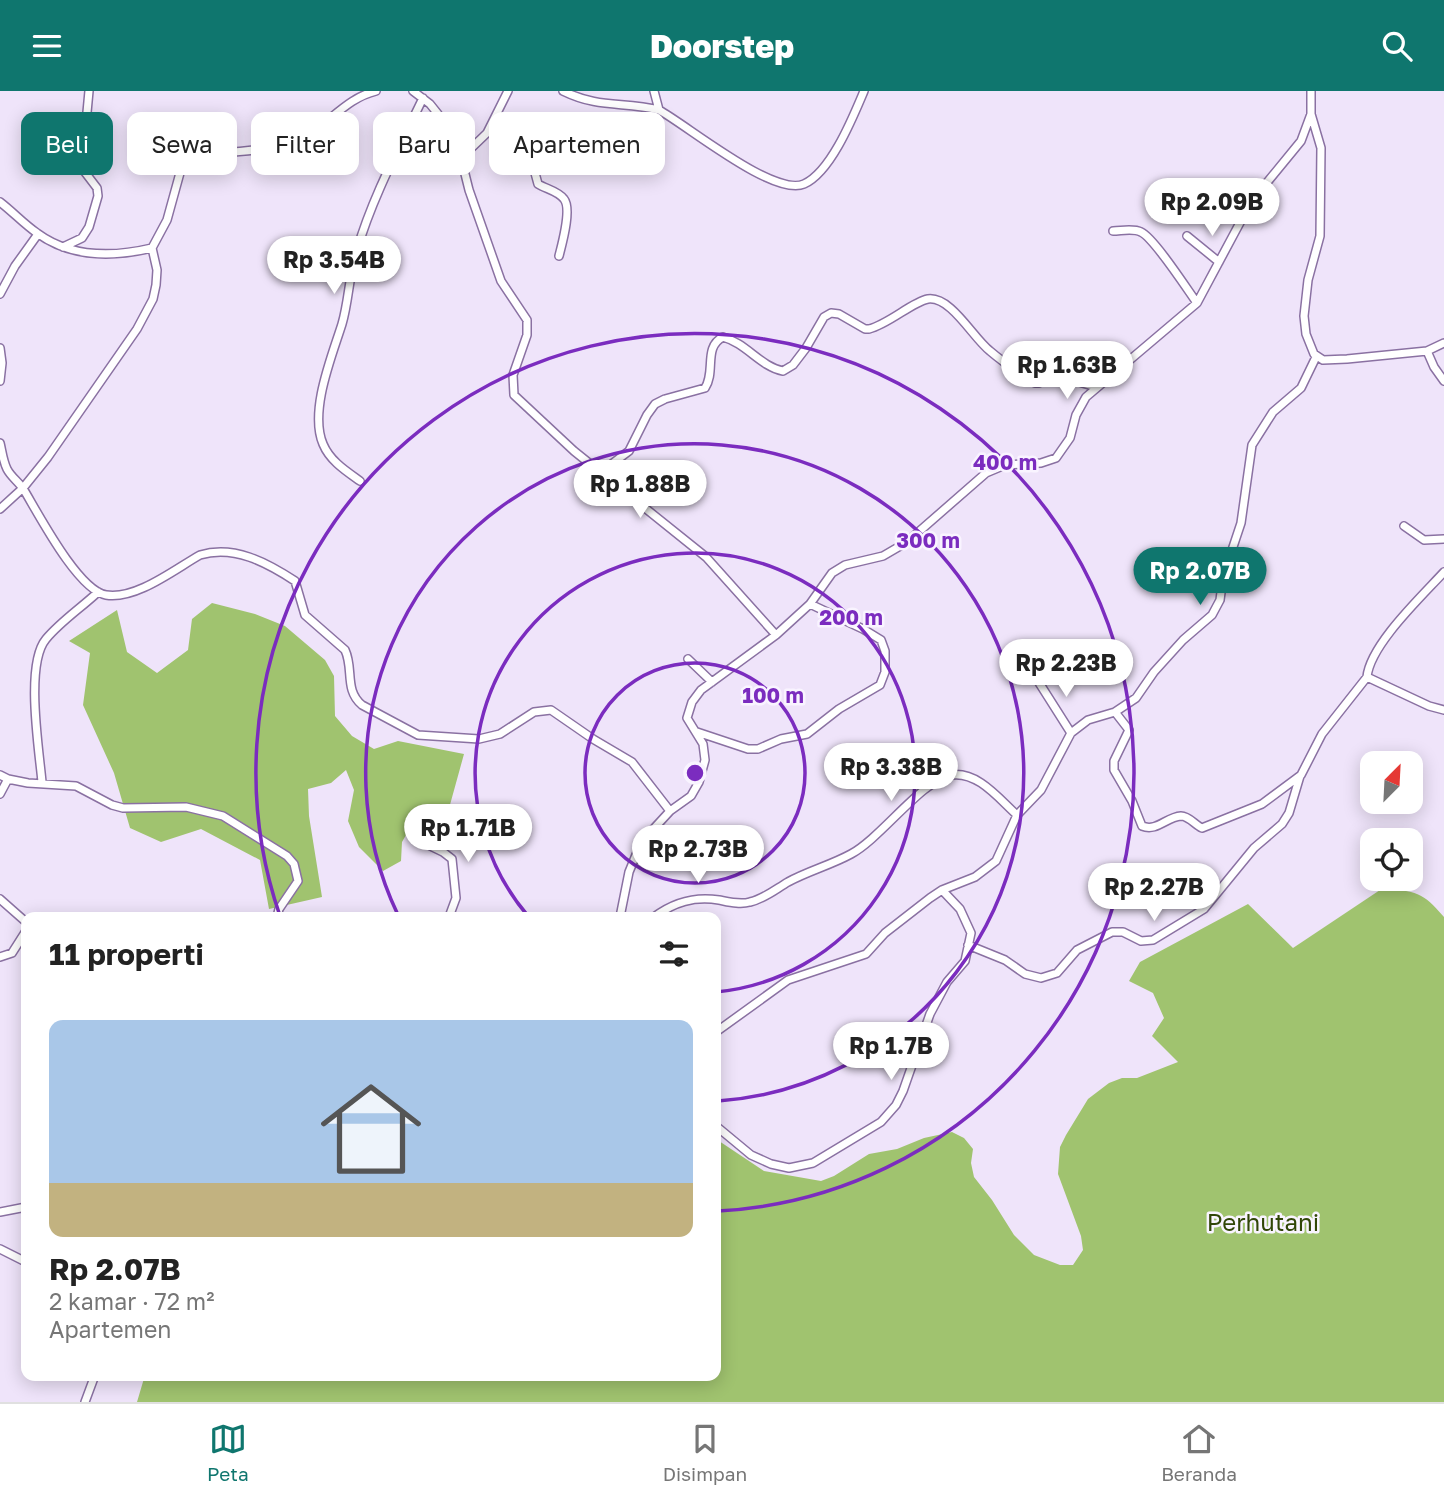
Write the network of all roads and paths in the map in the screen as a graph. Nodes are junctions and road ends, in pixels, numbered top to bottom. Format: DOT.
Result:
graph roads {
  1 [pos="89,91"];
  2 [pos="376,91"];
  3 [pos="413,91"];
  4 [pos="508,91"];
  5 [pos="563,91"];
  6 [pos="654,91"];
  7 [pos="864,91"];
  8 [pos="1311,91"];
  9 [pos="423,98"];
  10 [pos="659,110"];
  11 [pos="436,112"];
  12 [pos="498,112"];
  13 [pos="1311,114"];
  14 [pos="489,128"];
  15 [pos="475,147"];
  16 [pos="465,175"];
  17 [pos="536,175"];
  18 [pos="0,202"];
  19 [pos="1113,231"];
  20 [pos="38,234"];
  21 [pos="1187,236"];
  22 [pos="63,247"];
  23 [pos="152,248"];
  24 [pos="559,256"];
  25 [pos="1219,262"];
  26 [pos="0,294"];
  27 [pos="1197,303"];
  28 [pos="1444,343"];
  29 [pos="0,348"];
  30 [pos="1427,351"];
  31 [pos="1316,357"];
  32 [pos="0,381"];
  33 [pos="1444,381"];
  34 [pos="1096,387"];
  35 [pos="0,443"];
  36 [pos="601,472"];
  37 [pos="360,481"];
  38 [pos="23,488"];
  39 [pos="0,509"];
  40 [pos="1404,526"];
  41 [pos="1444,540"];
  42 [pos="1444,572"];
  43 [pos="98,592"];
  44 [pos="810,604"];
  45 [pos="776,635"];
  46 [pos="688,659"];
  47 [pos="1367,677"];
  48 [pos="1038,681"];
  49 [pos="712,682"];
  50 [pos="1444,710"];
  51 [pos="1115,712"];
  52 [pos="697,732"];
  53 [pos="1071,733"];
  54 [pos="0,775"];
  55 [pos="1301,775"];
  56 [pos="8,779"];
  57 [pos="42,782"];
  58 [pos="0,795"];
  59 [pos="670,811"];
  60 [pos="1017,815"];
  61 [pos="416,839"];
  62 [pos="942,890"];
  63 [pos="0,899"];
  64 [pos="278,912"];
  65 [pos="451,912"];
  66 [pos="621,912"];
  67 [pos="662,912"];
  68 [pos="21,918"];
  69 [pos="21,939"];
  70 [pos="968,945"];
  71 [pos="0,957"];
  72 [pos="721,1028"];
  73 [pos="721,1129"];
  74 [pos="21,1208"];
  75 [pos="0,1212"];
  76 [pos="0,1249"];
  77 [pos="21,1260"];
  78 [pos="93,1381"];
  79 [pos="85,1402"];
  1 -- 22 [label="street"];
  2 -- 23 [label="street"];
  3 -- 9 [label="street"];
  4 -- 12 [label="street"];
  5 -- 10 [label="street"];
  6 -- 10 [label="street"];
  7 -- 10 [label="street"];
  8 -- 13 [label="street"];
  9 -- 11 [label="street"];
  9 -- 37 [label="street"];
  13 -- 25 [label="street"];
  13 -- 31 [label="street"];
  14 -- 15 [label="street"];
  16 -- 36 [label="street"];
  17 -- 24 [label="street"];
  18 -- 20 [label="street"];
  19 -- 27 [label="street"];
  20 -- 22 [label="street"];
  20 -- 26 [label="street"];
  21 -- 25 [label="street"];
  22 -- 23 [label="street"];
  23 -- 38 [label="street"];
  25 -- 27 [label="street"];
  27 -- 34 [label="street"];
  28 -- 30 [label="street"];
  29 -- 32 [label="street"];
  30 -- 31 [label="street"];
  30 -- 33 [label="street"];
  31 -- 51 [label="street"];
  34 -- 36 [label="street"];
  34 -- 44 [label="street"];
  35 -- 38 [label="street"];
  36 -- 45 [label="street"];
  38 -- 39 [label="street"];
  38 -- 43 [label="street"];
  40 -- 41 [label="street"];
  42 -- 47 [label="street"];
  43 -- 57 [label="street"];
  43 -- 59 [label="street"];
  44 -- 45 [label="street"];
  44 -- 52 [label="street"];
  45 -- 49 [label="street"];
  46 -- 49 [label="street"];
  47 -- 50 [label="street"];
  47 -- 55 [label="street"];
  48 -- 53 [label="street"];
  49 -- 52 [label="street"];
  51 -- 53 [label="street"];
  51 -- 55 [label="street"];
  52 -- 59 [label="street"];
  53 -- 60 [label="street"];
  54 -- 56 [label="street"];
  55 -- 70 [label="street"];
  56 -- 57 [label="street"];
  56 -- 58 [label="street"];
  57 -- 64 [label="street"];
  59 -- 66 [label="street"];
  60 -- 62 [label="street"];
  60 -- 67 [label="street"];
  61 -- 65 [label="street"];
  62 -- 70 [label="street"];
  62 -- 72 [label="street"];
  63 -- 68 [label="street"];
  69 -- 71 [label="street"];
  70 -- 73 [label="street"];
  74 -- 75 [label="street"];
  76 -- 77 [label="street"];
  78 -- 79 [label="street"];
}
